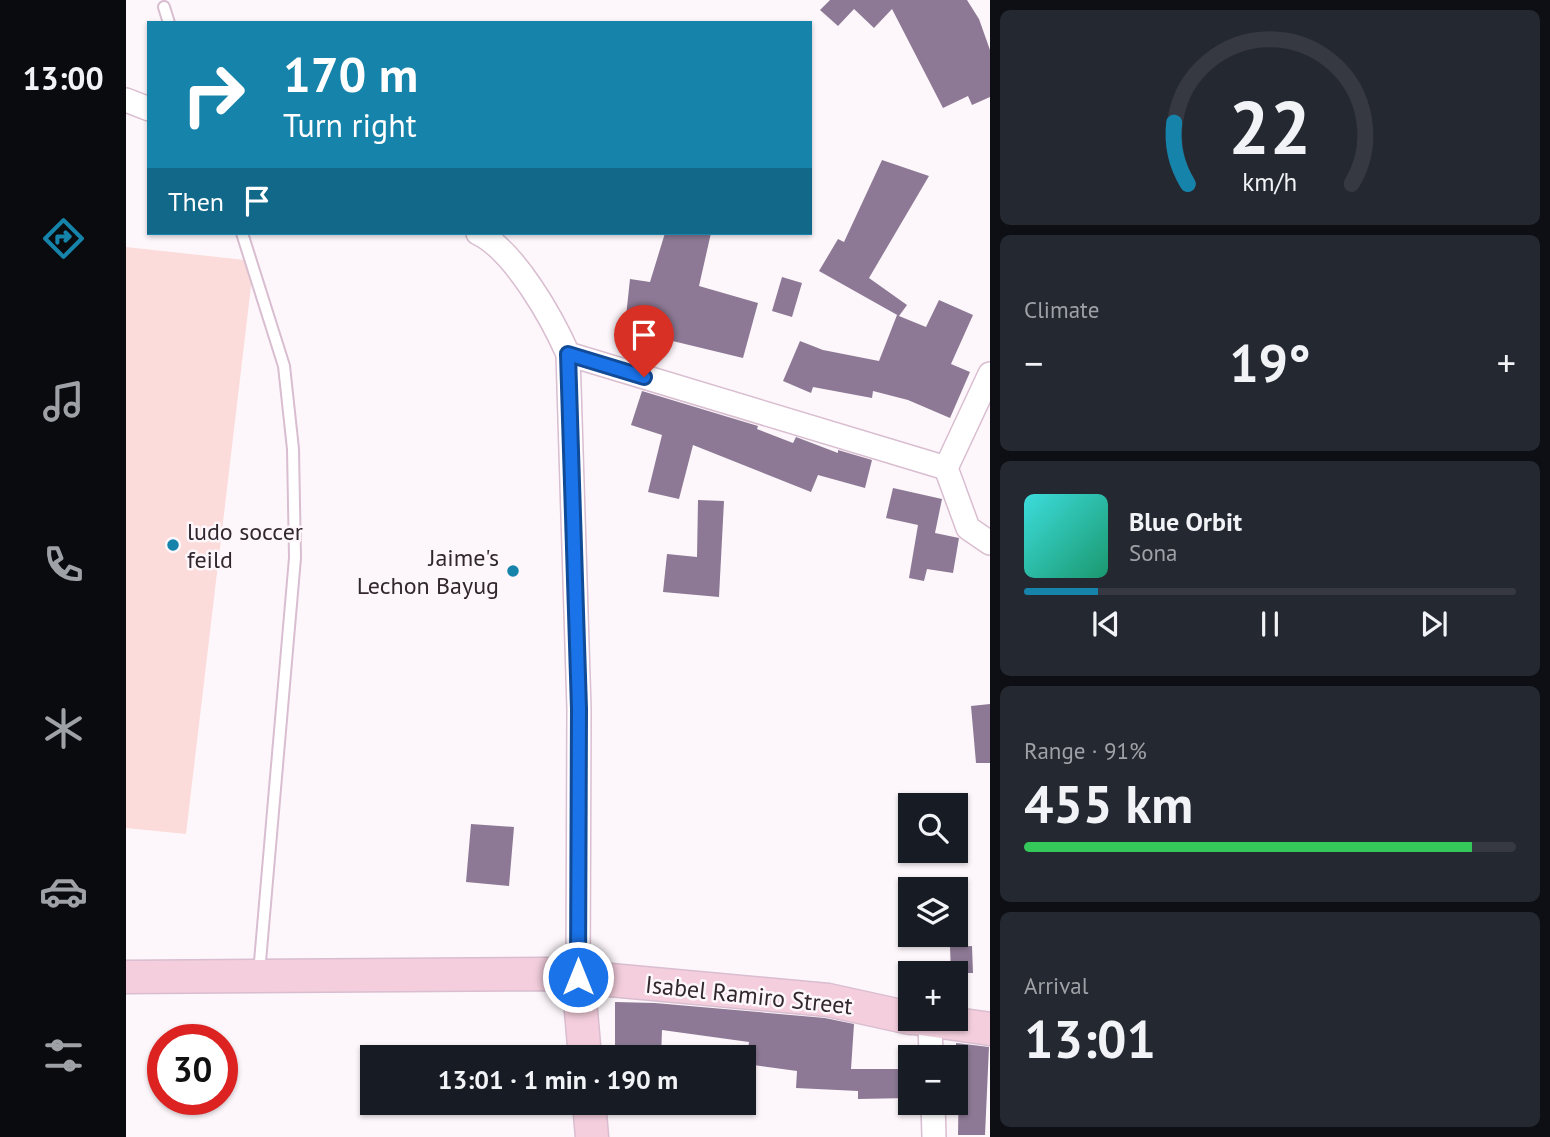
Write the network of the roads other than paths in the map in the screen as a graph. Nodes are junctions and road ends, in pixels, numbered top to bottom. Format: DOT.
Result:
graph roads {
  1 [pos="164,8"];
  2 [pos="168,21"];
  3 [pos="126,100"];
  4 [pos="147,108"];
  5 [pos="243,235"];
  6 [pos="480,235"];
  7 [pos="568,354"];
  8 [pos="990,374"];
  9 [pos="946,468"];
  10 [pos="990,543"];
  11 [pos="259,976"];
  12 [pos="126,977"];
  13 [pos="578,977"];
  14 [pos="898,1015"];
  15 [pos="968,1026"];
  16 [pos="990,1029"];
  17 [pos="584,1045"];
  18 [pos="590,1115"];
  19 [pos="933,1115"];
  20 [pos="592,1137"];
  21 [pos="934,1137"];
  1 -- 2 [label="lane"];
  3 -- 4 [label="street"];
  5 -- 11 [label="lane"];
  6 -- 7 [label="street"];
  7 -- 9 [label="street"];
  7 -- 13 [label="street"];
  8 -- 9 [label="street"];
  9 -- 10 [label="street"];
  11 -- 12 [label="street, Isabel Ramiro Street"];
  11 -- 13 [label="street, Isabel Ramiro Street"];
  13 -- 14 [label="street, Isabel Ramiro Street"];
  13 -- 17 [label="street"];
  15 -- 16 [label="street, Isabel Ramiro Street"];
  18 -- 20 [label="street"];
  19 -- 21 [label="street"];
}
